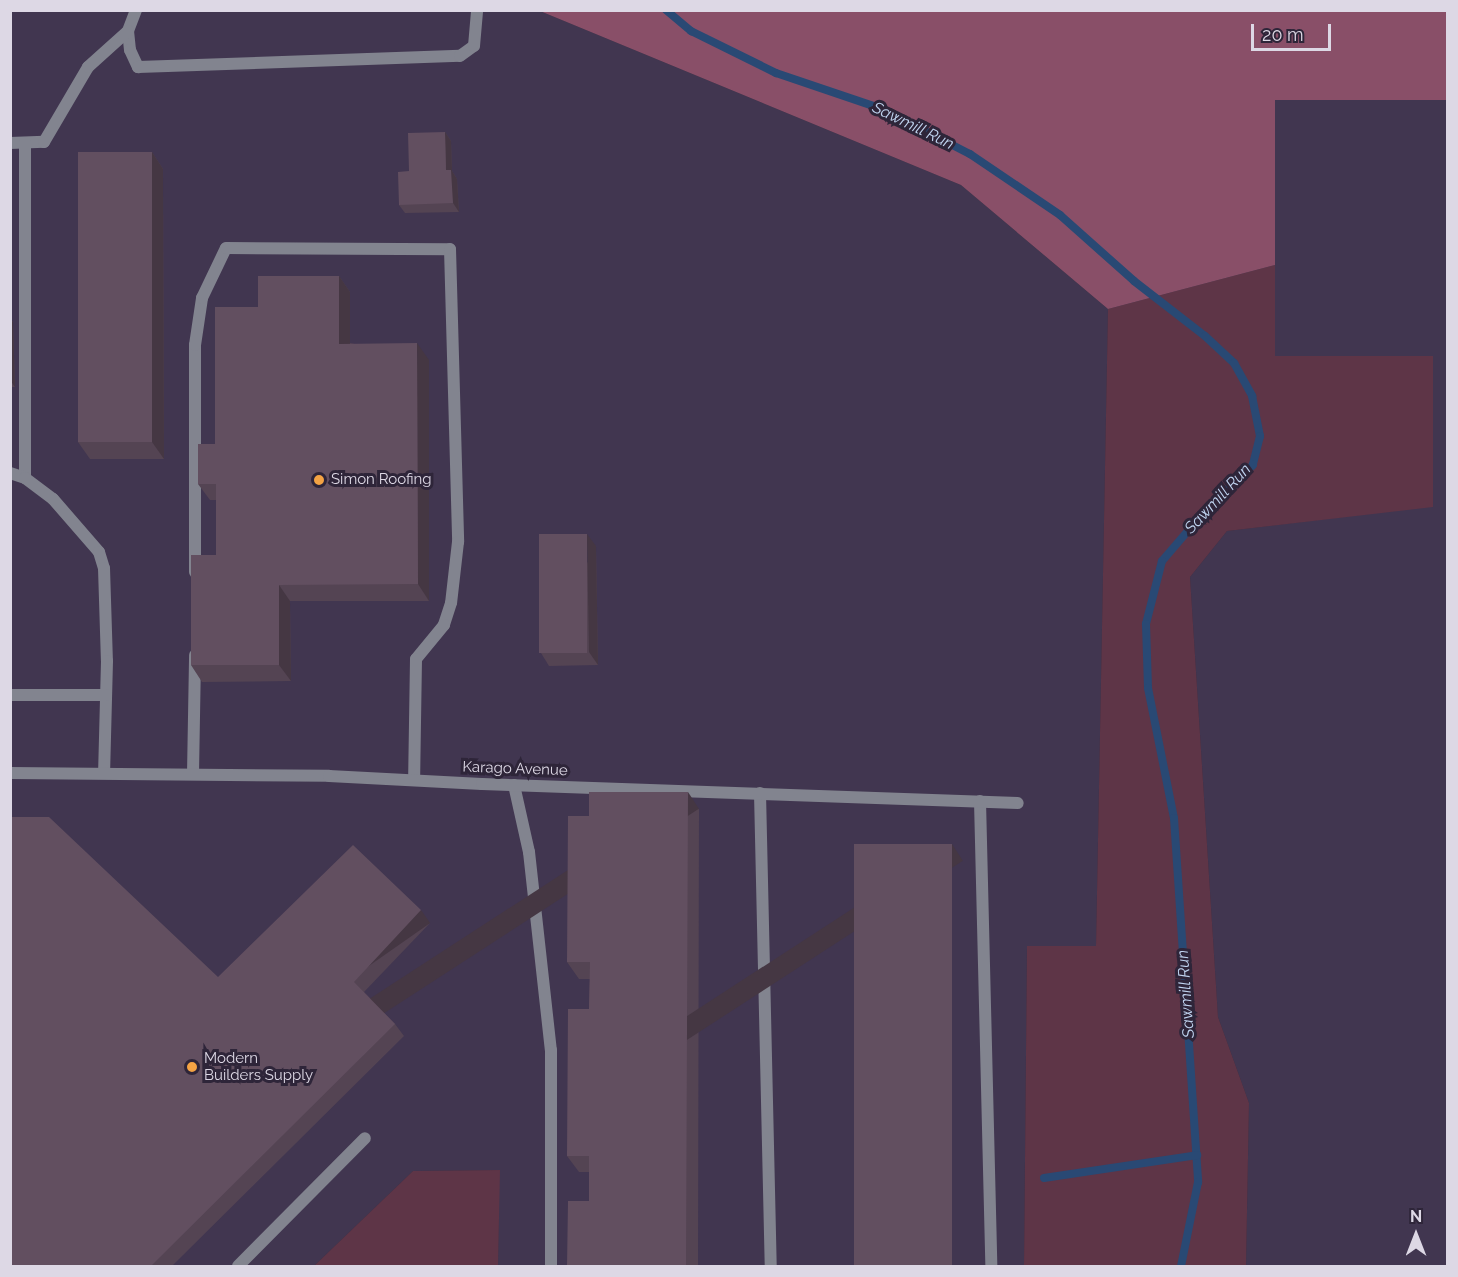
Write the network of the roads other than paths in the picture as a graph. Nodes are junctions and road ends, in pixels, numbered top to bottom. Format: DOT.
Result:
graph roads {
  1 [pos="136,10"];
  2 [pos="477,10"];
  3 [pos="128,31"];
  4 [pos="25,142"];
  5 [pos="10,143"];
  6 [pos="10,473"];
  7 [pos="25,478"];
  8 [pos="195,582"];
  9 [pos="195,642"];
  10 [pos="10,694"];
  11 [pos="106,695"];
  12 [pos="10,772"];
  13 [pos="104,773"];
  14 [pos="193,774"];
  15 [pos="414,780"];
  16 [pos="514,785"];
  17 [pos="760,793"];
  18 [pos="980,801"];
  19 [pos="1018,803"];
  20 [pos="365,1138"];
  21 [pos="238,1266"];
  22 [pos="551,1266"];
  23 [pos="771,1266"];
  24 [pos="991,1266"];
  1 -- 3 [label="street"];
  2 -- 3 [label="street"];
  3 -- 4 [label="street"];
  4 -- 5 [label="street"];
  4 -- 7 [label="street"];
  6 -- 7 [label="street"];
  7 -- 11 [label="street"];
  8 -- 15 [label="street"];
  9 -- 14 [label="street"];
  10 -- 11 [label="street"];
  11 -- 13 [label="street"];
  12 -- 13 [label="street, Karago Avenue"];
  13 -- 14 [label="street, Karago Avenue"];
  14 -- 15 [label="street, Karago Avenue"];
  15 -- 16 [label="street, Karago Avenue"];
  16 -- 17 [label="street, Karago Avenue"];
  16 -- 22 [label="street"];
  17 -- 18 [label="street, Karago Avenue"];
  17 -- 23 [label="street"];
  18 -- 19 [label="street, Karago Avenue"];
  18 -- 24 [label="street"];
  20 -- 21 [label="street"];
}
